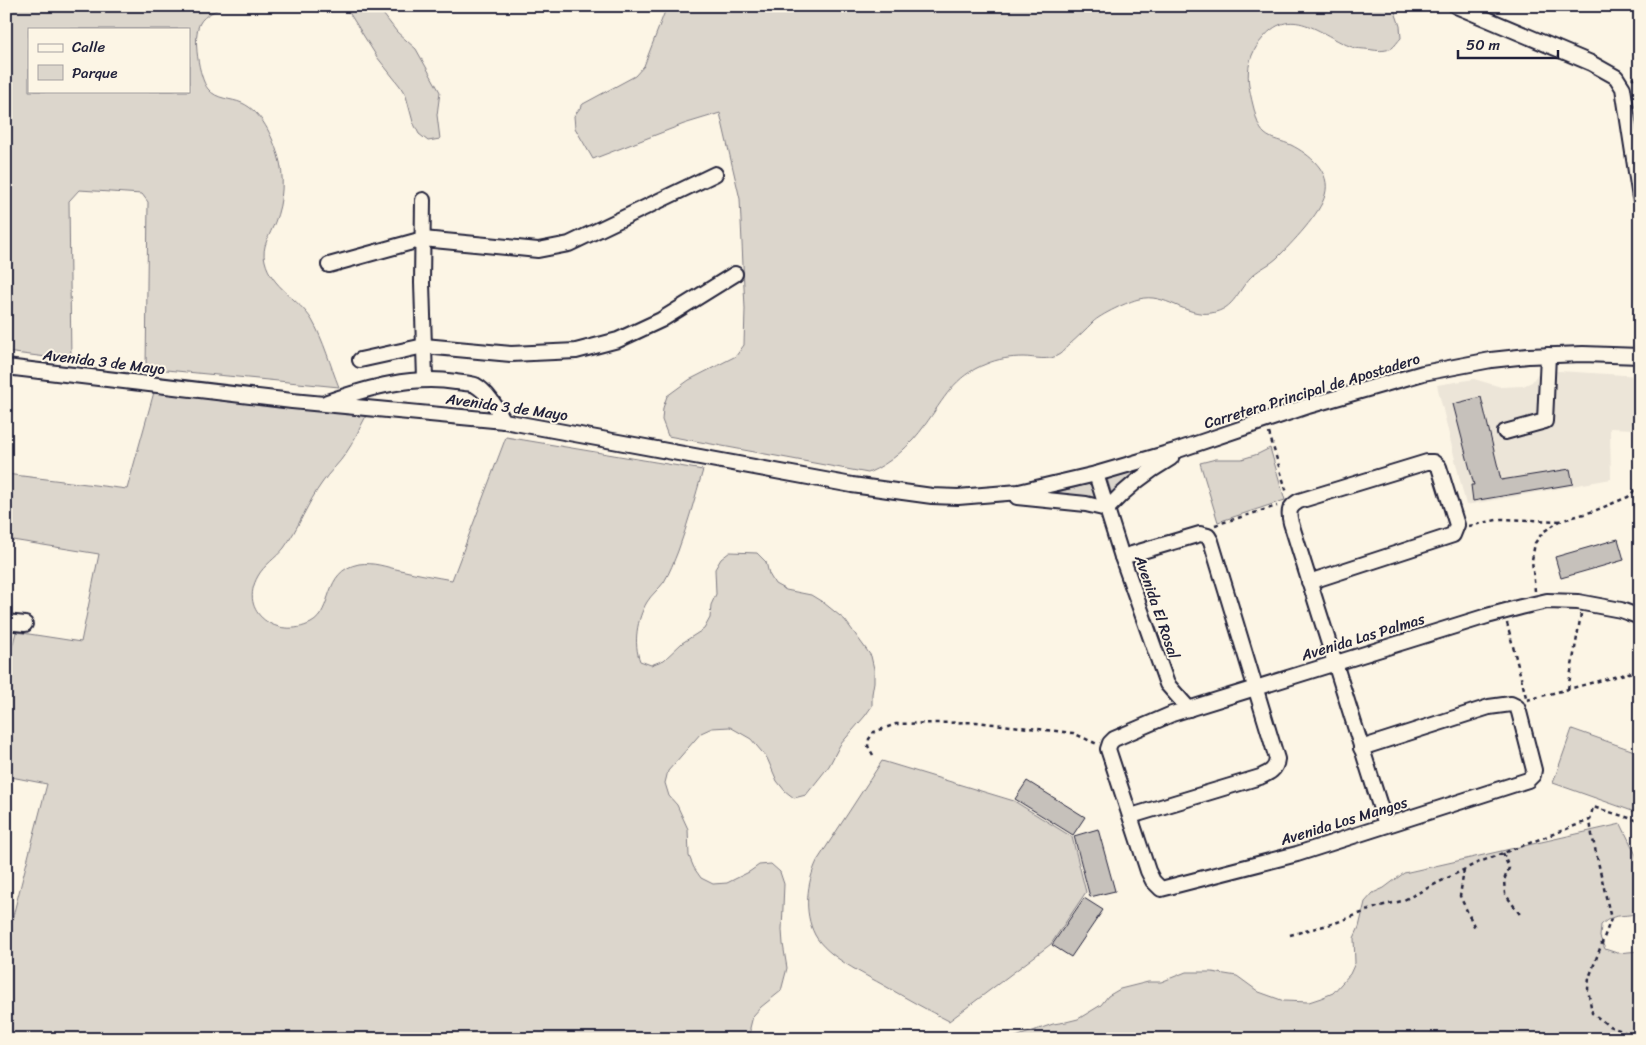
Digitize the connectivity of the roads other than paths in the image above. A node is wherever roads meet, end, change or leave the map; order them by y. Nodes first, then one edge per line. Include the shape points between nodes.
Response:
1 (1456, 6) edge
2 (715, 174) dead end
3 (1640, 198) edge
4 (423, 200) dead end
5 (423, 239) junction
6 (329, 265) dead end
7 (735, 274) dead end
8 (424, 346) junction
9 (1548, 356) junction
10 (1640, 356) edge
11 (360, 360) dead end
12 (6, 367) edge
13 (425, 379) junction
14 (321, 404) junction
15 (504, 421) junction
16 (1505, 432) dead end
17 (1192, 445) junction
18 (1096, 474) junction
19 (999, 495) junction
20 (1106, 509) junction
21 (1122, 557) junction
22 (1309, 582) junction
23 (1640, 617) edge
24 (6, 622) edge
25 (25, 624) dead end
26 (1335, 663) junction
27 (1254, 689) junction
28 (1189, 709) junction
29 (1361, 748) junction
30 (1130, 816) junction
31 (1386, 825) junction

1 - 3 street via 1616,76 1623,88
2 - 5 street via 569,244 538,250
4 - 5 street
5 - 6 street
5 - 8 street
7 - 8 street via 661,320 618,340 576,351 511,354
8 - 11 street
8 - 13 street
9 - 10 street, Carretera Principal de Apostadero
9 - 16 street via 1546,421
9 - 17 street, Carretera Principal de Apostadero via 1491,360 1422,373 1308,406
12 - 14 street, Avenida 3 de Mayo
13 - 14 street via 361,390
13 - 15 street via 474,385 485,394
14 - 15 street, Avenida 3 de Mayo
15 - 19 street, Avenida 3 de Mayo via 861,486 958,498
17 - 18 street, Carretera Principal de Apostadero
17 - 20 street via 1139,478
18 - 19 street, Carretera Principal de Apostadero
18 - 20 street, Avenida El Rosal
19 - 20 street
20 - 21 street, Avenida El Rosal
21 - 27 street via 1200,534 1208,536
21 - 28 street, Avenida El Rosal via 1167,684
22 - 22 street via 1291,523 1291,506 1427,462 1439,467 1457,525 1453,535
22 - 26 street
23 - 26 street, Avenida Las Palmas via 1582,603 1547,601
24 - 25 street
26 - 27 street, Avenida Las Palmas
26 - 29 street
27 - 28 street, Avenida Las Palmas
27 - 30 street via 1277,759 1276,766 1260,777
28 - 30 street, Avenida Las Palmas via 1110,743 1108,749
29 - 31 street
29 - 31 street, Avenida Los Mangos via 1489,707 1512,704 1519,712 1534,770 1528,780
30 - 31 street, Avenida Los Mangos via 1148,871 1161,889 1297,854

